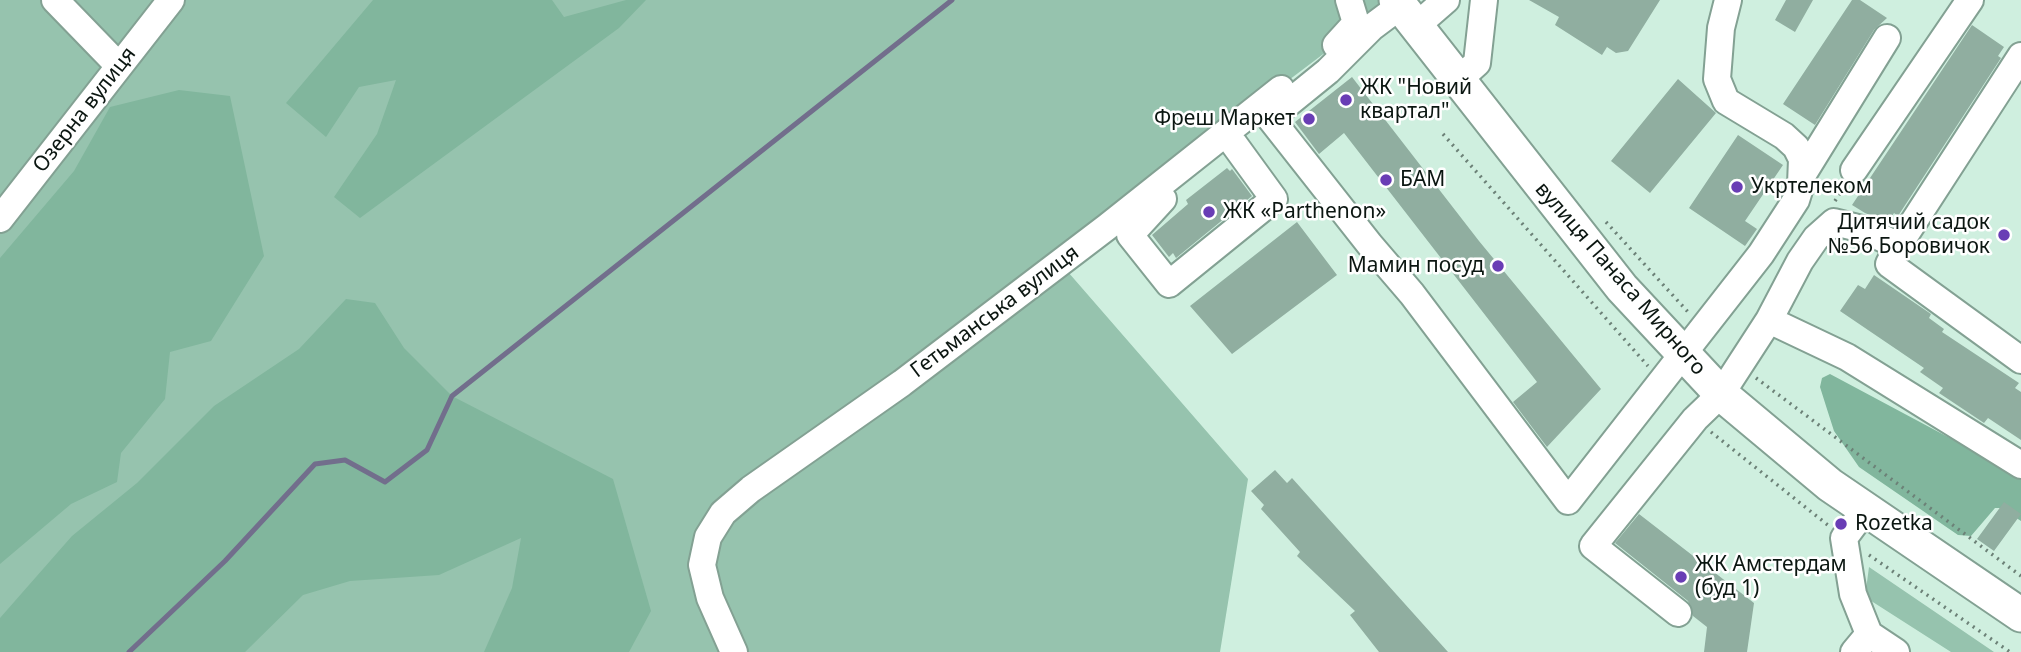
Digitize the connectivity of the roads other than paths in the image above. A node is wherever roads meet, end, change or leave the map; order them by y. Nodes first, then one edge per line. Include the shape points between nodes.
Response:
1 (55, 0) edge
2 (171, 0) edge
3 (1349, 0) edge
4 (1447, 0) edge
5 (1484, 0) edge
6 (1728, 0) edge
7 (1970, 0) edge
8 (1404, 11) edge
9 (1887, 38) dead end
10 (2021, 57) edge
11 (119, 66) junction
12 (1457, 81) junction
13 (1270, 118) junction
14 (1234, 144) junction
15 (1854, 170) dead end
16 (1802, 174) junction
17 (0, 219) edge
18 (1898, 246) junction
19 (1769, 320) junction
20 (1681, 355) junction
21 (2021, 360) edge
22 (1721, 394) junction
23 (2021, 465) edge
24 (1865, 510) junction
25 (1678, 613) dead end
26 (2021, 615) edge
27 (1861, 643) edge
28 (733, 652) edge
29 (1896, 652) edge

1 - 11 street
2 - 11 street, Озерна вулиця
3 - 28 street, Гетьманська вулиця via 1356,23 1341,41 1107,227 723,513 708,537 702,565 710,598
4 - 8 street
5 - 12 street via 1477,63
6 - 16 street via 1717,79 1726,101 1796,147
7 - 15 street
8 - 12 main road, вулиця Панаса Мирного
8 - 13 street via 1372,27 1328,71
9 - 16 street
10 - 18 street
11 - 17 street, Озерна вулиця
12 - 20 main road, вулиця Панаса Мирного
13 - 14 street
13 - 20 street via 1412,294 1567,501
14 - 14 street via 1182,179 1130,235 1168,284 1274,199
16 - 20 street via 1796,200 1761,254
18 - 19 street via 1866,230 1833,222 1815,238
18 - 21 street via 1889,264
19 - 22 street
19 - 23 street via 1847,357
20 - 22 main road, вулиця Панаса Мирного
22 - 24 main road, вулиця Панаса Мирного
22 - 25 street via 1695,419 1593,546
24 - 26 main road, вулиця Панаса Мирного
24 - 27 street via 1844,538
27 - 29 street

